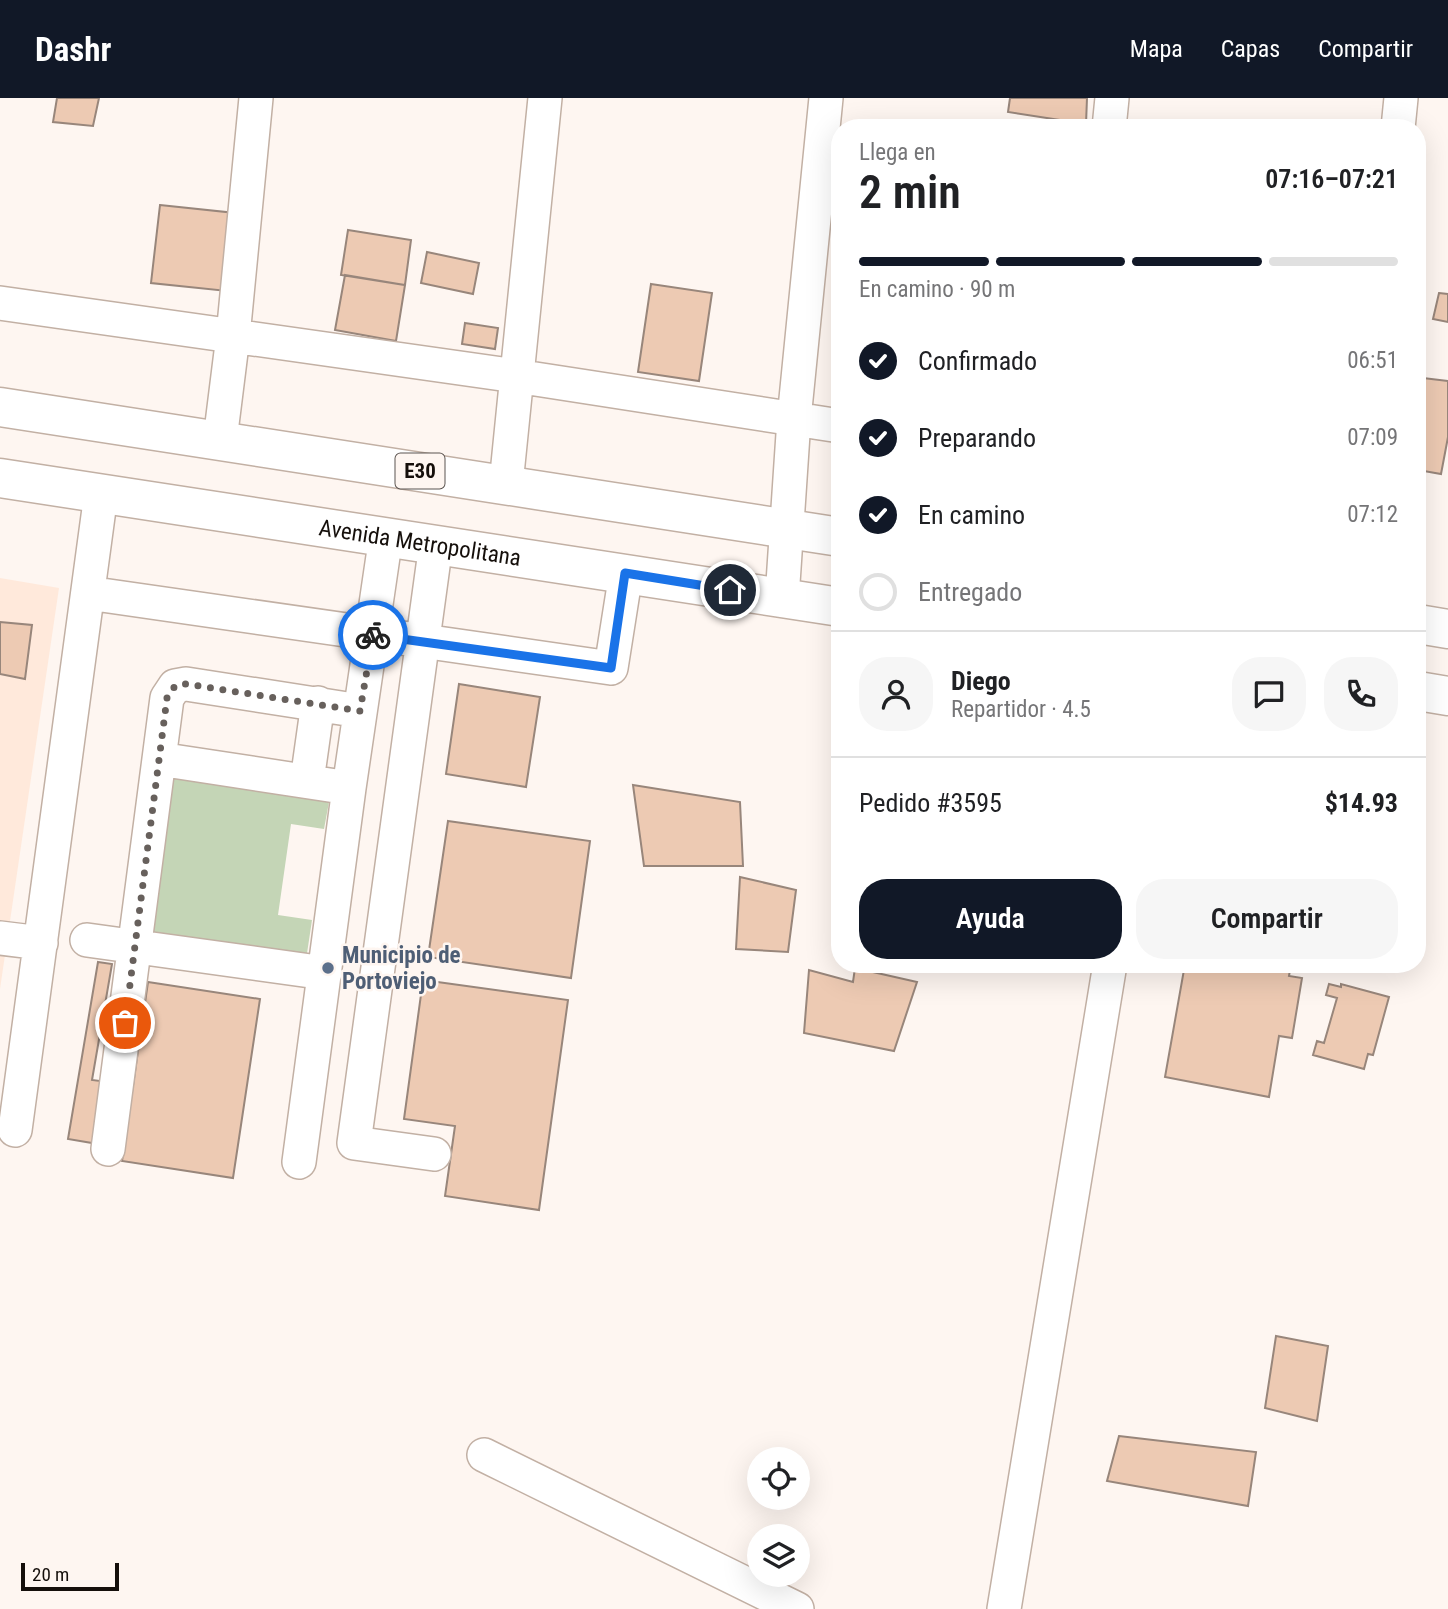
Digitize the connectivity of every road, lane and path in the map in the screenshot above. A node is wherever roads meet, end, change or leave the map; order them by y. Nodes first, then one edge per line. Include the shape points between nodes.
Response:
1 (256, 98) edge
2 (545, 98) edge
3 (825, 98) edge
4 (1112, 98) edge
5 (1401, 98) edge
6 (1110, 119) edge
7 (1399, 119) edge
8 (0, 303) edge
9 (233, 336) junction
10 (516, 376) junction
11 (0, 407) edge
12 (794, 419) junction
13 (831, 425) edge
14 (220, 440) junction
15 (0, 478) edge
16 (506, 484) junction
17 (102, 494) junction
18 (786, 528) junction
19 (386, 536) junction
20 (831, 536) edge
21 (436, 544) junction
22 (625, 573) junction
23 (88, 593) junction
24 (782, 598) junction
25 (831, 606) edge
26 (1426, 625) edge
27 (1448, 629) edge
28 (373, 635) junction
29 (423, 641) junction
30 (1426, 692) edge
31 (1448, 696) edge
32 (318, 703) junction
33 (360, 711) junction
34 (159, 759) junction
35 (307, 781) junction
36 (349, 788) junction
37 (0, 938) edge
38 (87, 940) dead end
39 (41, 943) junction
40 (135, 947) junction
41 (325, 973) junction
42 (1109, 973) edge
43 (15, 1130) dead end
44 (108, 1149) dead end
45 (434, 1154) dead end
46 (299, 1162) dead end
47 (484, 1455) dead end
48 (797, 1609) edge
49 (1004, 1609) edge

1 - 9 street
2 - 10 street
3 - 12 street
4 - 6 street
5 - 7 street
8 - 9 street
9 - 10 street
9 - 14 street
10 - 12 street
10 - 16 street
11 - 14 highway, E30
12 - 13 street
12 - 18 street
14 - 16 highway, E30
15 - 17 highway, Avenida Metropolitana
16 - 18 highway, E30
17 - 19 highway, Avenida Metropolitana
17 - 23 street
18 - 20 highway, E30
18 - 24 street
19 - 21 highway, Avenida Metropolitana
19 - 28 street
21 - 22 highway, Avenida Metropolitana
21 - 29 street
22 - 24 highway, Avenida Metropolitana
22 - 29 street via 611,668
23 - 28 street
23 - 39 street
24 - 25 highway, Avenida Metropolitana
26 - 27 highway
28 - 29 street
28 - 33 street
29 - 45 street via 354,1143
30 - 31 highway
32 - 33 street
32 - 34 street via 175,686 167,698
32 - 35 street
33 - 36 street
34 - 35 street
34 - 40 street
35 - 36 street
36 - 41 street
37 - 39 street
38 - 40 street
39 - 43 street
40 - 41 street
40 - 44 street
41 - 46 street
42 - 49 street
47 - 48 street

